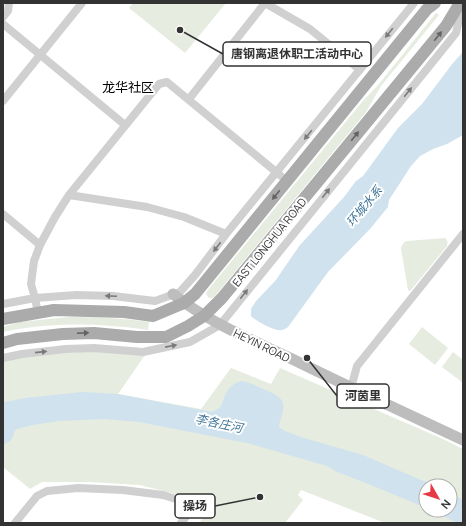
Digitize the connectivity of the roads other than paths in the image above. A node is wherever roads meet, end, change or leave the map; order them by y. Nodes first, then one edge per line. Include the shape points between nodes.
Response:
1 (9, 3) edge
2 (82, 3) edge
3 (265, 3) edge
4 (414, 3) edge
5 (435, 3) edge
6 (461, 3) edge
7 (3, 17) edge
8 (3, 24) edge
9 (40, 55) junction
10 (360, 70) junction
11 (189, 99) junction
12 (3, 101) edge
13 (125, 126) junction
14 (277, 173) junction
15 (287, 181) junction
16 (69, 195) junction
17 (3, 214) edge
18 (226, 234) junction
19 (463, 234) edge
20 (40, 244) junction
21 (173, 294) junction
22 (35, 298) junction
23 (184, 303) junction
24 (3, 304) edge
25 (38, 313) junction
26 (204, 316) junction
27 (3, 319) edge
28 (220, 325) junction
29 (3, 343) edge
30 (3, 358) edge
31 (351, 388) junction
32 (463, 440) edge
33 (15, 523) edge
34 (181, 523) edge

1 - 7 street
2 - 9 street
3 - 10 street via 310,29
3 - 11 street
4 -> 10 street
5 - 15 main road
26 -> 6 main road, EAST LONGHUA ROAD via 222,298 446,26
28 -> 6 street via 456,33
8 - 9 street
9 - 12 street
9 - 13 street
10 -> 14 street
11 - 13 street via 167,82 159,84
11 - 14 street
13 - 16 street
14 - 15 street
14 - 18 street
15 -> 23 main road via 195,294
16 - 18 street via 147,207 184,217
16 - 20 street
17 - 20 street
18 -> 21 street via 180,292
19 - 31 street via 357,366
20 - 22 street via 34,261 31,284
21 -> 22 street via 155,301 92,295
21 - 23 street, HEYIN ROAD
22 - 24 street
22 - 25 street
23 - 25 main road via 153,316 104,311 54,310
23 - 26 street, HEYIN ROAD
25 - 27 main road
26 - 28 street, HEYIN ROAD
29 -> 26 main road, EAST LONGHUA ROAD via 17,339 94,333 166,337
30 -> 28 street via 66,349 94,348 143,352 190,342
28 - 31 street, HEYIN ROAD
31 - 32 street, HEYIN ROAD
33 - 34 street via 36,496 78,488 163,495 195,505

